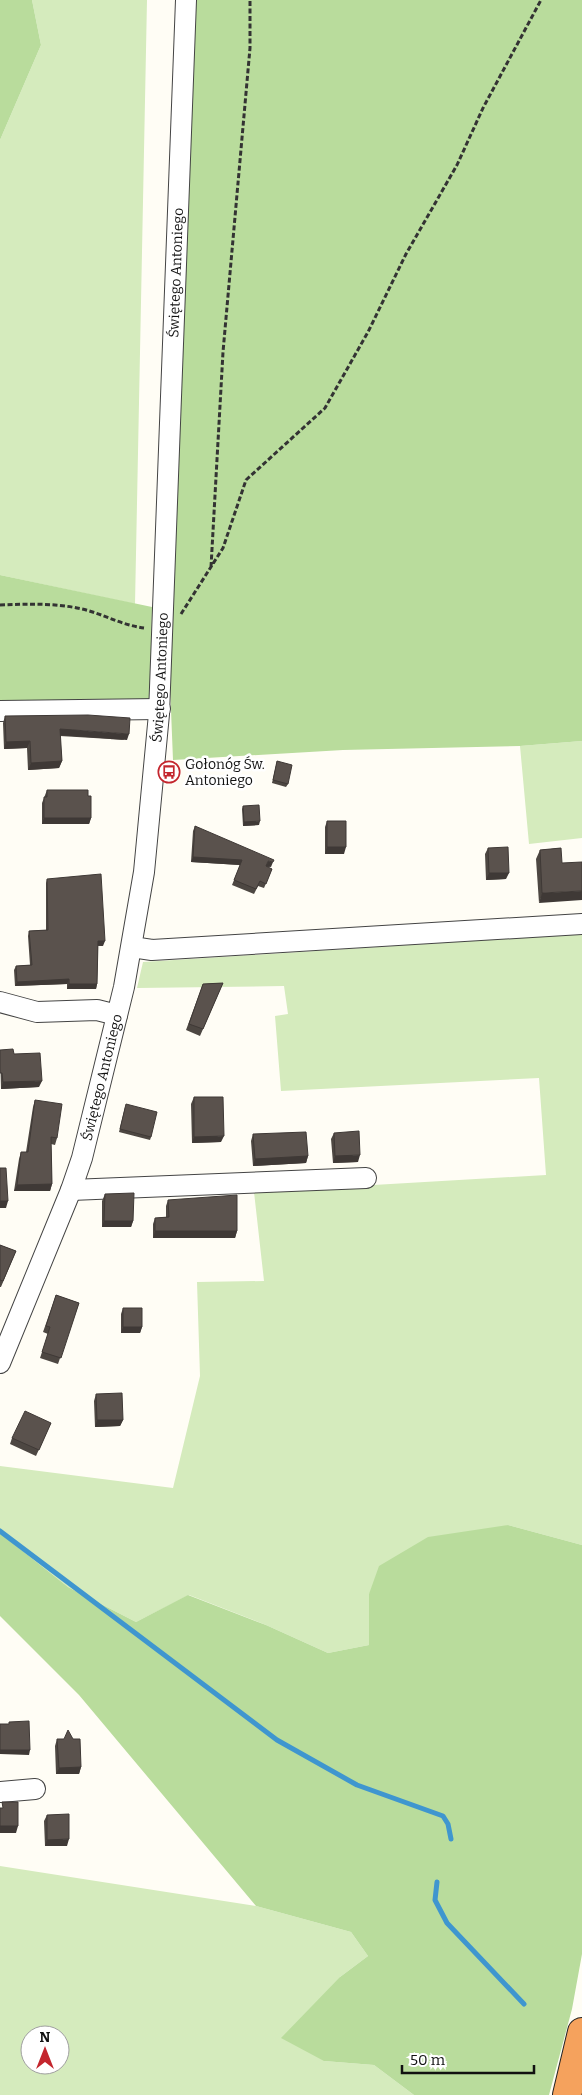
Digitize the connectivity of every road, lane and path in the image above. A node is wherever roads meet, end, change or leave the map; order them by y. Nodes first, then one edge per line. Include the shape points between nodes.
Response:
1 (186, 0) edge
2 (250, 0) edge
3 (541, 0) edge
4 (210, 568) junction
5 (0, 605) edge
6 (162, 627) junction
7 (160, 709) junction
8 (0, 711) edge
9 (582, 924) edge
10 (132, 948) junction
11 (0, 1002) edge
12 (118, 1015) junction
13 (366, 1178) dead end
14 (71, 1190) junction
15 (0, 1363) edge
16 (35, 1789) dead end
17 (0, 1792) edge
18 (582, 2032) edge
19 (567, 2095) edge

1 - 6 street, Świętego Antoniego
2 - 4 path via 250,48 223,352
3 - 4 path via 483,108 457,165 325,408 246,480 223,548
4 - 6 path via 183,613
5 - 6 path via 31,603 79,608 127,626
6 - 7 street, Świętego Antoniego
7 - 8 street
7 - 10 street, Świętego Antoniego via 149,838
9 - 10 street via 152,950
10 - 12 street, Świętego Antoniego
11 - 12 street via 37,1012 97,1010
12 - 14 street, Świętego Antoniego
13 - 14 street
14 - 15 street, Świętego Antoniego
16 - 17 street
18 - 19 highway

